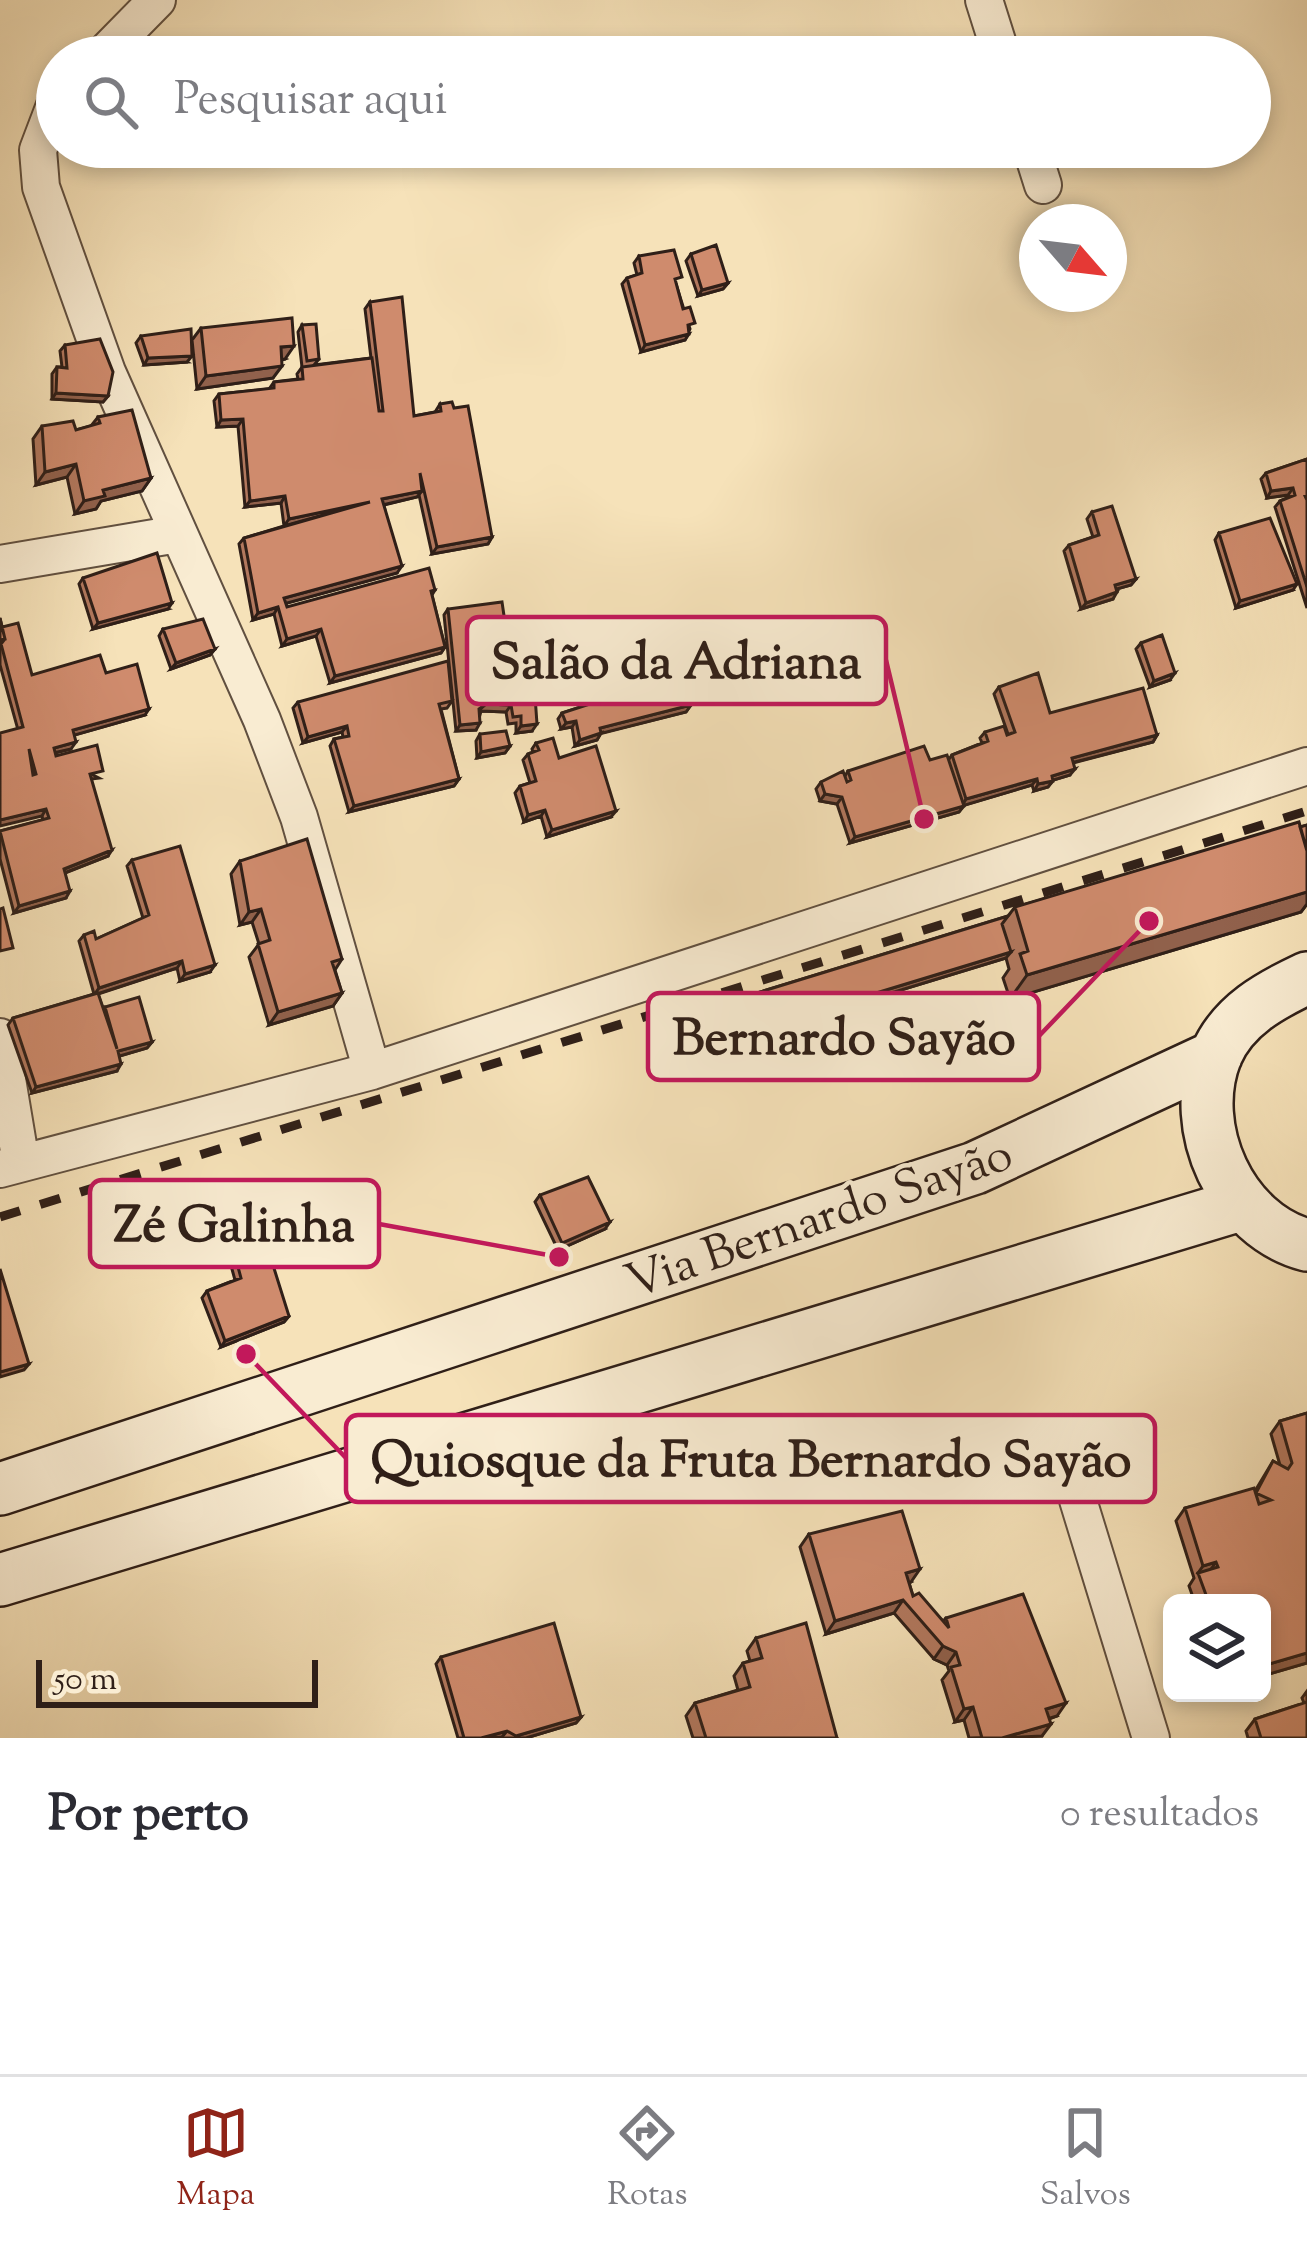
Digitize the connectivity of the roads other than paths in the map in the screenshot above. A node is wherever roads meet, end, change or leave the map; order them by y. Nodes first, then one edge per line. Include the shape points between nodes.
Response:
1 (157, 0) edge
2 (984, 0) edge
3 (121, 36) edge
4 (995, 36) edge
5 (39, 168) edge
6 (1038, 168) edge
7 (1043, 185) dead end
8 (178, 534) junction
9 (0, 564) edge
10 (1307, 766) edge
11 (1307, 978) edge
12 (0, 1037) edge
13 (1216, 1056) junction
14 (371, 1071) junction
15 (10, 1166) edge
16 (1240, 1205) junction
17 (1307, 1245) edge
18 (0, 1489) edge
19 (1078, 1500) dead end
20 (0, 1580) edge
21 (1151, 1738) edge

1 - 3 street
2 - 4 street
5 - 8 street via 107,372
6 - 7 street
8 - 9 street
8 - 14 street via 298,817
10 - 14 street
11 - 13 main road via 1256,1003
12 - 15 street
13 - 16 main road via 1207,1134
13 - 18 main road, Via Bernardo Sayão via 975,1168
14 - 15 street
16 - 17 main road
16 - 20 main road
19 - 21 street

